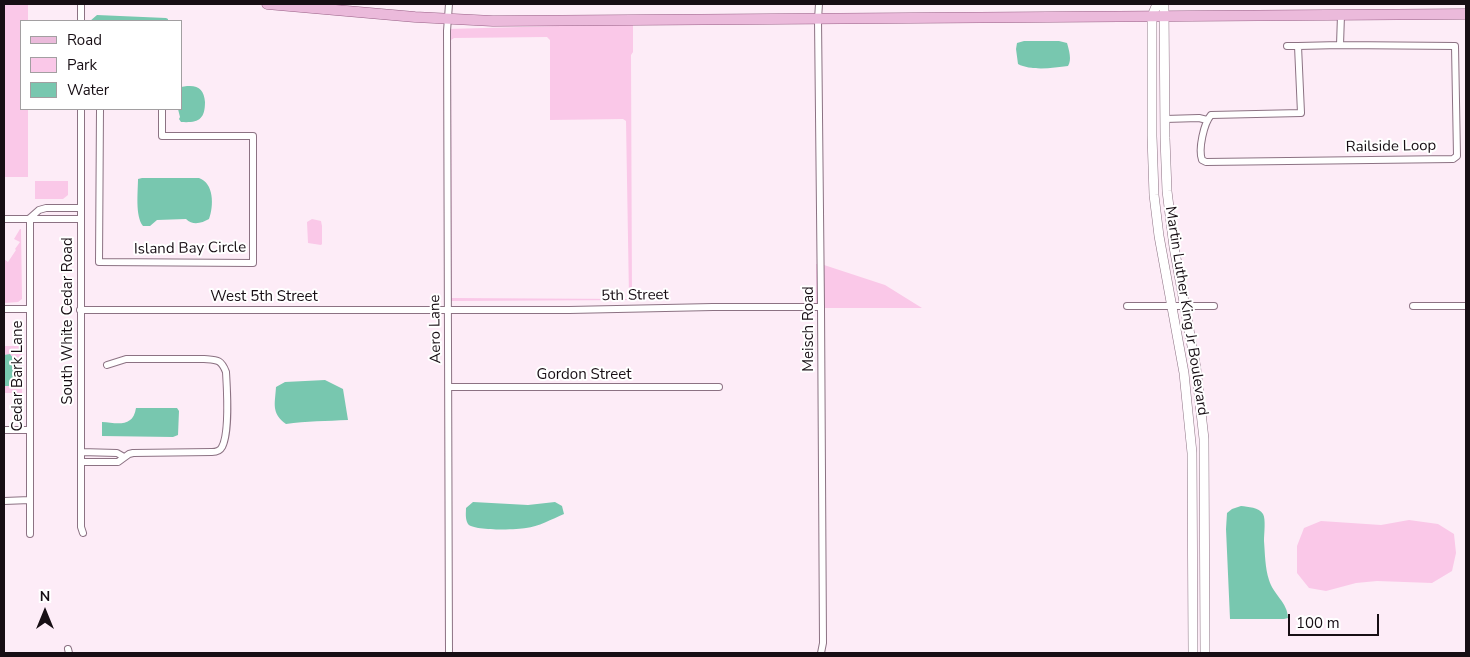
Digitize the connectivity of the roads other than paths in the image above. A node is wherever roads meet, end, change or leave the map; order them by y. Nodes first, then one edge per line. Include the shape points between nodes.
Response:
1 (81, 4) edge
2 (267, 4) edge
3 (449, 4) edge
4 (819, 4) edge
5 (1157, 4) edge
6 (1164, 4) edge
7 (1466, 14) edge
8 (1341, 15) junction
9 (1152, 16) junction
10 (1164, 16) junction
11 (818, 18) junction
12 (448, 19) junction
13 (81, 20) edge
14 (1340, 45) junction
15 (1287, 46) dead end
16 (1298, 46) junction
17 (81, 110) edge
18 (100, 110) edge
19 (162, 110) edge
20 (1164, 119) junction
21 (1207, 120) junction
22 (80, 208) junction
23 (4, 218) edge
24 (30, 218) junction
25 (80, 219) junction
26 (1126, 306) dead end
27 (1171, 306) junction
28 (1185, 306) junction
29 (1214, 306) dead end
30 (1413, 306) dead end
31 (1466, 306) edge
32 (822, 307) junction
33 (4, 309) edge
34 (30, 309) junction
35 (448, 309) junction
36 (80, 310) junction
37 (107, 365) dead end
38 (449, 387) junction
39 (719, 387) dead end
40 (4, 430) edge
41 (30, 430) junction
42 (81, 452) junction
43 (106, 453) junction
44 (124, 457) junction
45 (81, 462) junction
46 (106, 462) junction
47 (30, 500) junction
48 (4, 501) edge
49 (1192, 518) junction
50 (83, 533) dead end
51 (30, 534) dead end
52 (1205, 573) junction
53 (449, 653) edge
54 (821, 653) edge
55 (1193, 653) edge
56 (1205, 653) edge

1 - 13 street
2 - 12 main road
3 - 12 street, Aero Lane
4 - 11 street, Meisch Road
5 - 9 main road, Martin Luther King Jr Boulevard
6 - 10 main road, Martin Luther King Jr Boulevard
7 - 8 main road
8 - 10 main road
8 - 14 street
9 - 10 main road
9 - 11 main road
9 - 27 main road, Martin Luther King Jr Boulevard via 1154,195
10 - 20 main road, Martin Luther King Jr Boulevard
11 - 12 main road
11 - 32 street, Meisch Road
12 - 35 street, Aero Lane
14 - 16 street, Railside Loop
14 - 21 street, Railside Loop via 1455,46 1457,156 1453,159 1206,162 1200,155
15 - 16 street, Railside Loop
16 - 21 street via 1301,113 1211,115
17 - 22 street, South White Cedar Road
18 - 19 street, Island Bay Circle via 99,262 253,263 253,136 162,136
20 - 21 street
20 - 28 main road, Martin Luther King Jr Boulevard via 1167,191
22 - 24 street via 46,208
22 - 25 street, South White Cedar Road
23 - 24 street
24 - 25 street
24 - 34 street, Cedar Bark Lane
25 - 36 street, South White Cedar Road
26 - 27 street
27 - 28 street
27 - 49 main road, Martin Luther King Jr Boulevard via 1190,425
28 - 29 street
28 - 52 main road, Martin Luther King Jr Boulevard via 1204,440
30 - 31 street
32 - 35 street, 5th Street
32 - 54 street, Meisch Road
33 - 34 street
34 - 41 street, Cedar Bark Lane
35 - 36 street, West 5th Street
35 - 38 street, Aero Lane
36 - 42 street, South White Cedar Road
37 - 44 street via 126,359 204,359 217,360 226,372 227,428 220,450 133,453
38 - 39 street, Gordon Street
38 - 53 street, Aero Lane
40 - 41 street
41 - 47 street, Cedar Bark Lane
42 - 43 street
42 - 45 street, South White Cedar Road
43 - 44 street
43 - 46 street
44 - 46 street via 118,462
45 - 46 street
45 - 50 street, South White Cedar Road
47 - 48 street
47 - 51 street, Cedar Bark Lane
49 - 52 main road via 1200,525 1200,564
49 - 55 main road, Martin Luther King Jr Boulevard
52 - 56 main road, Martin Luther King Jr Boulevard

